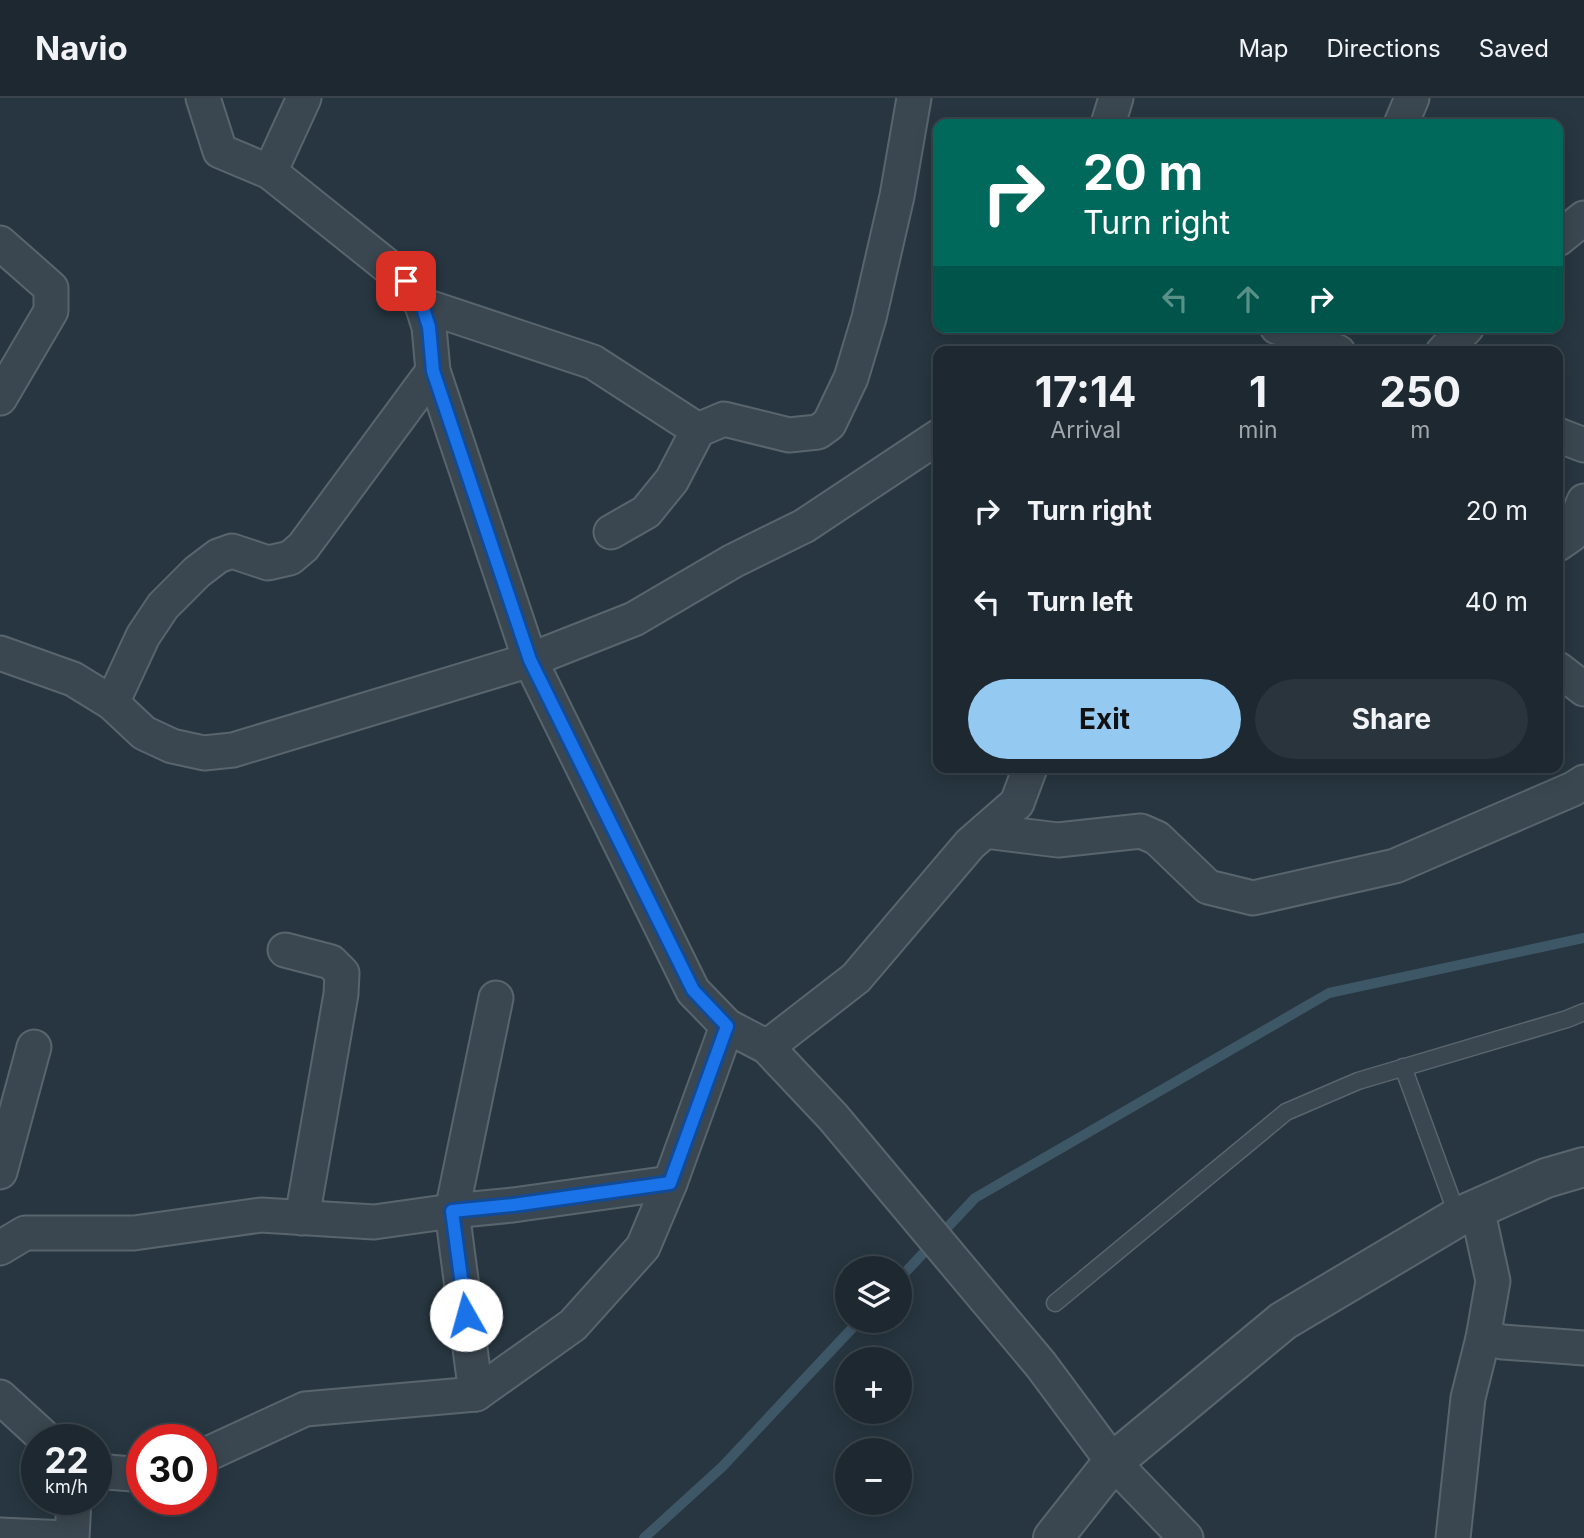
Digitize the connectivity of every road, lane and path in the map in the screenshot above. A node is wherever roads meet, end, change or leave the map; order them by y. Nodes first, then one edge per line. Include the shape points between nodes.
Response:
1 (203, 98) edge
2 (303, 98) edge
3 (914, 98) edge
4 (1116, 98) edge
5 (1412, 98) edge
6 (1110, 119) edge
7 (1403, 119) edge
8 (270, 172) junction
9 (1584, 218) edge
10 (1563, 235) edge
11 (0, 243) edge
12 (422, 305) junction
13 (1297, 333) edge
14 (1461, 333) edge
15 (1321, 340) edge
16 (1449, 346) edge
17 (433, 371) junction
18 (0, 398) edge
19 (698, 430) junction
20 (1563, 437) edge
21 (933, 440) edge
22 (1584, 445) edge
23 (1584, 501) edge
24 (611, 532) dead end
25 (1563, 541) edge
26 (0, 653) edge
27 (530, 660) junction
28 (1563, 673) edge
29 (1584, 689) edge
30 (112, 703) junction
31 (1028, 773) edge
32 (1584, 782) edge
33 (985, 831) junction
34 (285, 950) dead end
35 (496, 998) dead end
36 (1584, 1012) edge
37 (727, 1026) junction
38 (34, 1047) dead end
39 (767, 1047) junction
40 (1402, 1068) junction
41 (1584, 1167) edge
42 (0, 1172) edge
43 (670, 1183) junction
44 (452, 1211) junction
45 (1467, 1212) junction
46 (302, 1218) junction
47 (0, 1248) edge
48 (1055, 1303) dead end
49 (1483, 1338) junction
50 (1584, 1348) edge
51 (475, 1394) junction
52 (0, 1397) edge
53 (30, 1424) edge
54 (217, 1450) edge
55 (1113, 1462) junction
56 (72, 1515) edge
57 (0, 1535) edge
58 (70, 1538) edge
59 (1053, 1538) edge
60 (1186, 1538) edge
61 (1453, 1538) edge

1 - 8 street via 220,151
2 - 8 street
3 - 19 street via 869,318 851,378 829,424 818,432 789,435 723,419
4 - 6 street
5 - 7 street
8 - 12 street via 406,281
9 - 10 street
11 - 18 street via 51,288 51,311
12 - 17 street
12 - 19 street via 593,362
13 - 15 street
14 - 16 street
17 - 27 street
17 - 30 street via 303,547 290,558 268,563 232,551 218,556 163,606 143,636
19 - 24 street via 672,480 646,512
20 - 22 street
21 - 27 street via 804,526 634,619
23 - 25 street via 1571,535
26 - 30 street via 73,679
27 - 30 street via 233,750 204,754 144,733
27 - 37 street via 693,990
28 - 29 street
31 - 33 street via 1017,803
32 - 33 street via 1395,866 1252,898 1208,887 1157,838 1141,831 1058,840
33 - 39 street via 856,978
34 - 46 street via 331,962 342,973
35 - 44 street
36 - 40 lane
37 - 39 street
37 - 43 street
38 - 42 street
39 - 55 street via 833,1117 1041,1365
40 - 45 lane
40 - 48 lane via 1359,1080 1286,1112
41 - 45 street
43 - 44 street
43 - 51 street via 643,1247 573,1325
44 - 46 street via 374,1222
44 - 51 street
45 - 49 street via 1493,1281
45 - 55 street via 1283,1321
46 - 47 street via 261,1215 134,1233 25,1233
49 - 50 street
49 - 61 street via 1468,1398
51 - 54 street via 305,1409
52 - 53 street
55 - 59 street
55 - 60 street
56 - 58 street
57 - 58 street

